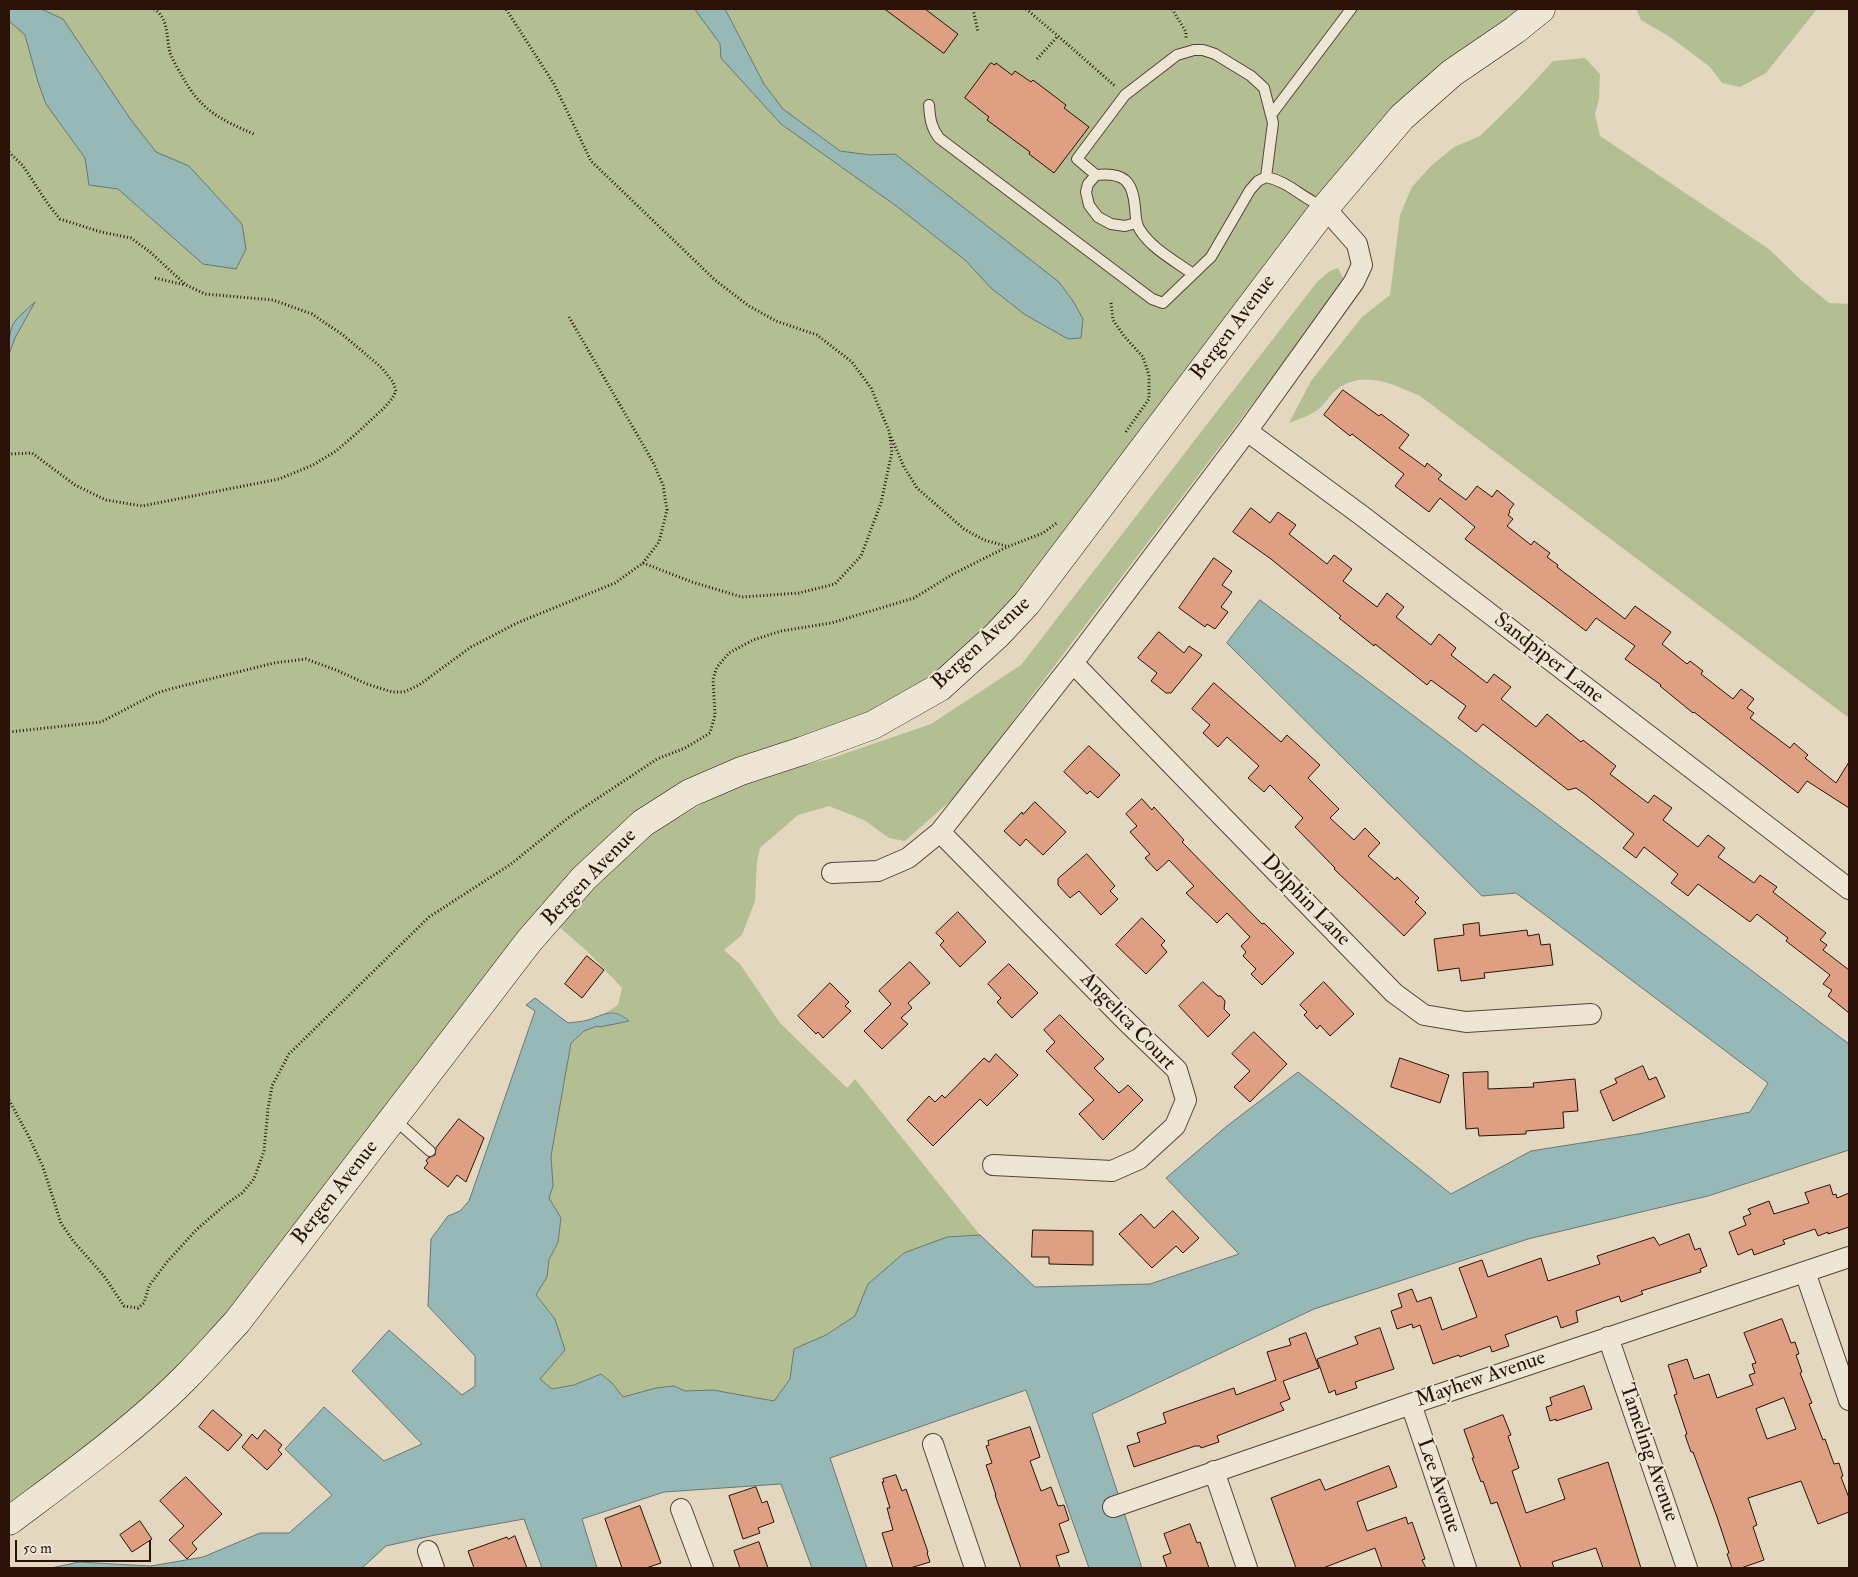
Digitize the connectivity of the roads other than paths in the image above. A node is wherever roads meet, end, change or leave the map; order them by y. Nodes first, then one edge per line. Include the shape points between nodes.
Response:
1 (1351, 9) edge
2 (1541, 9) edge
3 (929, 105) dead end
4 (1271, 116) junction
5 (1096, 175) junction
6 (1266, 177) junction
7 (1325, 208) junction
8 (1136, 223) junction
9 (1192, 274) junction
10 (1247, 431) junction
11 (1073, 662) junction
12 (940, 832) junction
13 (832, 873) dead end
14 (1849, 889) edge
15 (1591, 1014) dead end
16 (393, 1118) junction
17 (430, 1152) dead end
18 (993, 1165) dead end
19 (1849, 1257) edge
20 (1805, 1272) junction
21 (1608, 1337) junction
22 (1849, 1400) edge
23 (1410, 1404) junction
24 (933, 1444) dead end
25 (1214, 1471) junction
26 (1113, 1507) dead end
27 (681, 1508) dead end
28 (9, 1521) edge
29 (702, 1568) edge
30 (975, 1568) edge
31 (1247, 1568) edge
32 (1466, 1568) edge
33 (1687, 1568) edge

1 - 4 lane
2 - 7 main road, Bergen Avenue via 1452,73 1402,118
3 - 9 lane via 932,129 939,138 1152,299 1163,303
4 - 5 lane via 1264,88 1251,76 1215,54 1203,50 1186,51 1125,95 1077,158
4 - 6 lane via 1273,123
5 - 8 lane via 1109,173 1123,177 1132,188
5 - 8 lane via 1086,192 1098,217 1111,224 1125,226
6 - 7 lane via 1280,180
6 - 9 lane via 1250,190 1211,257
7 - 10 street via 1356,244 1362,265 1354,282
7 - 16 main road, Bergen Avenue via 1028,603 997,635 940,688 873,725 741,771 690,793 643,823 584,878 529,941
8 - 9 lane via 1148,242
10 - 11 street
10 - 14 street, Sandpiper Lane
11 - 12 street
11 - 15 street, Dolphin Lane via 1394,993 1424,1015 1466,1022
12 - 13 street via 908,858 878,871
12 - 18 street, Angelica Court via 1177,1070 1186,1100 1175,1126 1139,1159 1112,1171
16 - 17 lane
16 - 28 main road, Bergen Avenue via 237,1322 187,1376 89,1461
19 - 20 street, Mayhew Avenue
20 - 21 street, Mayhew Avenue
20 - 22 street
21 - 23 street, Mayhew Avenue
21 - 33 street, Tameling Avenue
23 - 25 street, Mayhew Avenue
23 - 32 street, Lee Avenue
24 - 30 street
25 - 26 street, Mayhew Avenue
25 - 31 street
27 - 29 street

